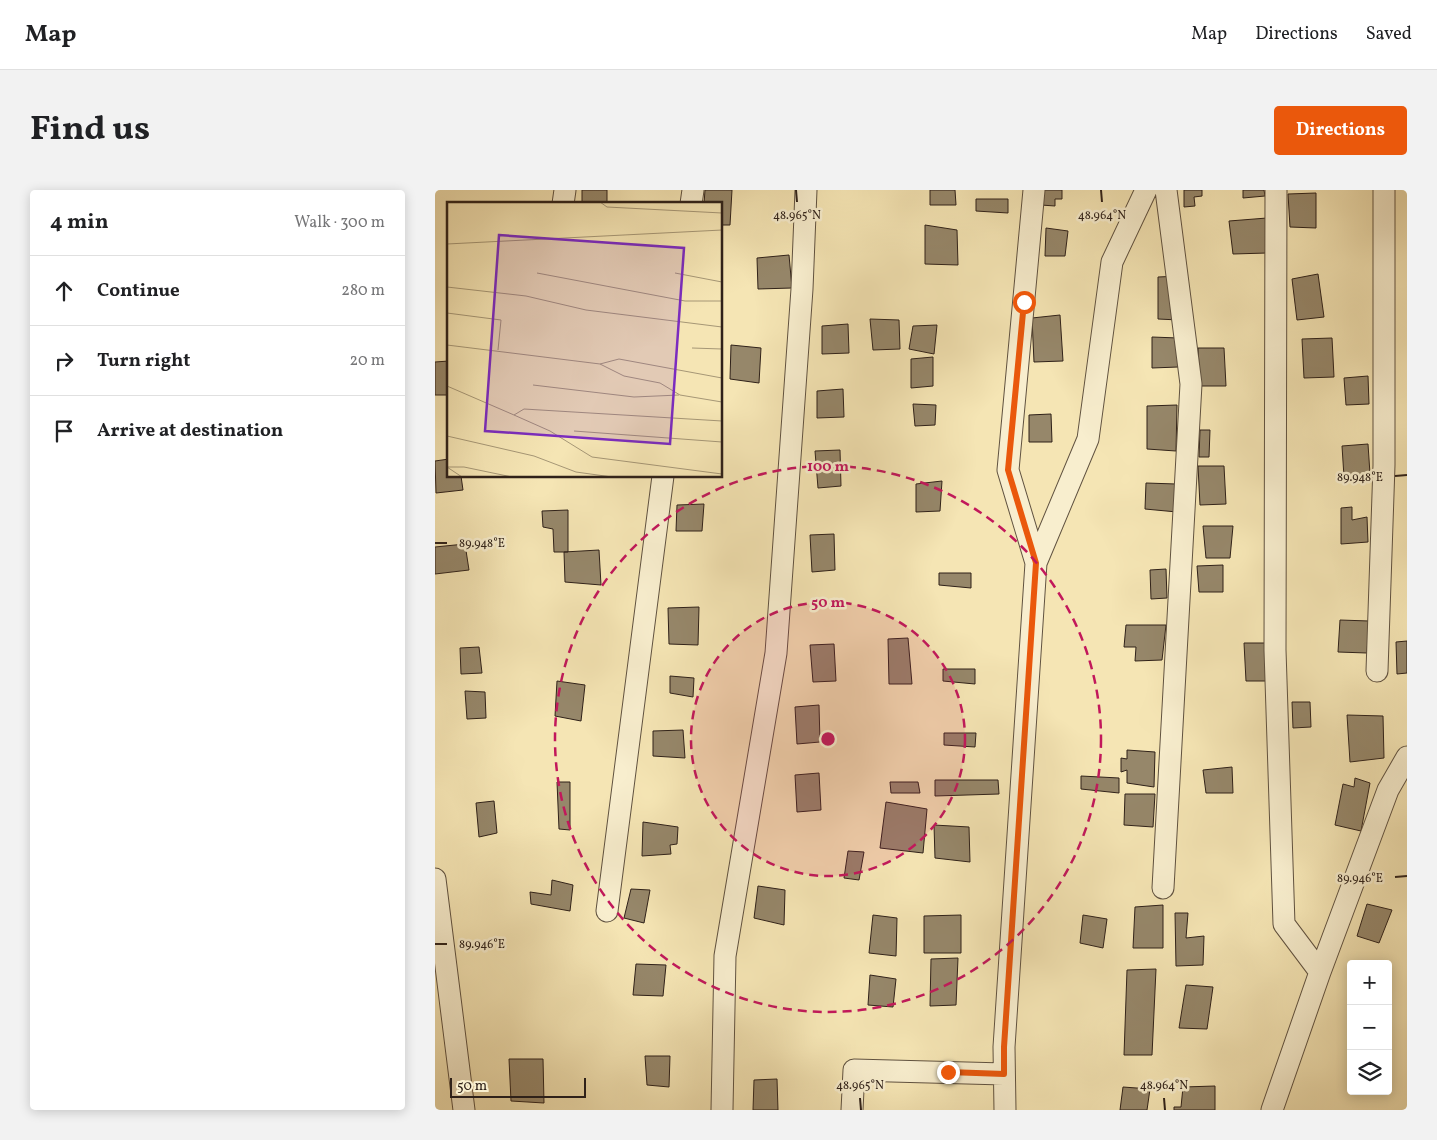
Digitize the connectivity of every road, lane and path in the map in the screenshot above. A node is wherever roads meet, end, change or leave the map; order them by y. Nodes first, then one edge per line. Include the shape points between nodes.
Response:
1 (806, 190) edge
2 (1034, 190) edge
3 (1146, 190) edge
4 (1165, 190) edge
5 (1275, 190) edge
6 (1384, 190) edge
7 (663, 478) edge
8 (1036, 563) junction
9 (1377, 671) dead end
10 (1407, 757) edge
11 (435, 879) edge
12 (1163, 888) dead end
13 (607, 911) dead end
14 (1320, 972) junction
15 (1004, 1074) junction
16 (464, 1110) edge
17 (722, 1110) edge
18 (852, 1110) edge
19 (1005, 1110) edge
20 (1272, 1110) edge

1 - 17 street via 802,299 776,652 725,956
2 - 8 street via 1008,470
3 - 8 street via 1112,262 1088,439
4 - 12 street via 1191,384
5 - 14 street via 1275,650 1284,924
6 - 9 street via 1384,465
7 - 13 street
8 - 15 street
10 - 14 street via 1388,790
11 - 16 street
14 - 20 street
15 - 18 street via 854,1070
15 - 19 street

